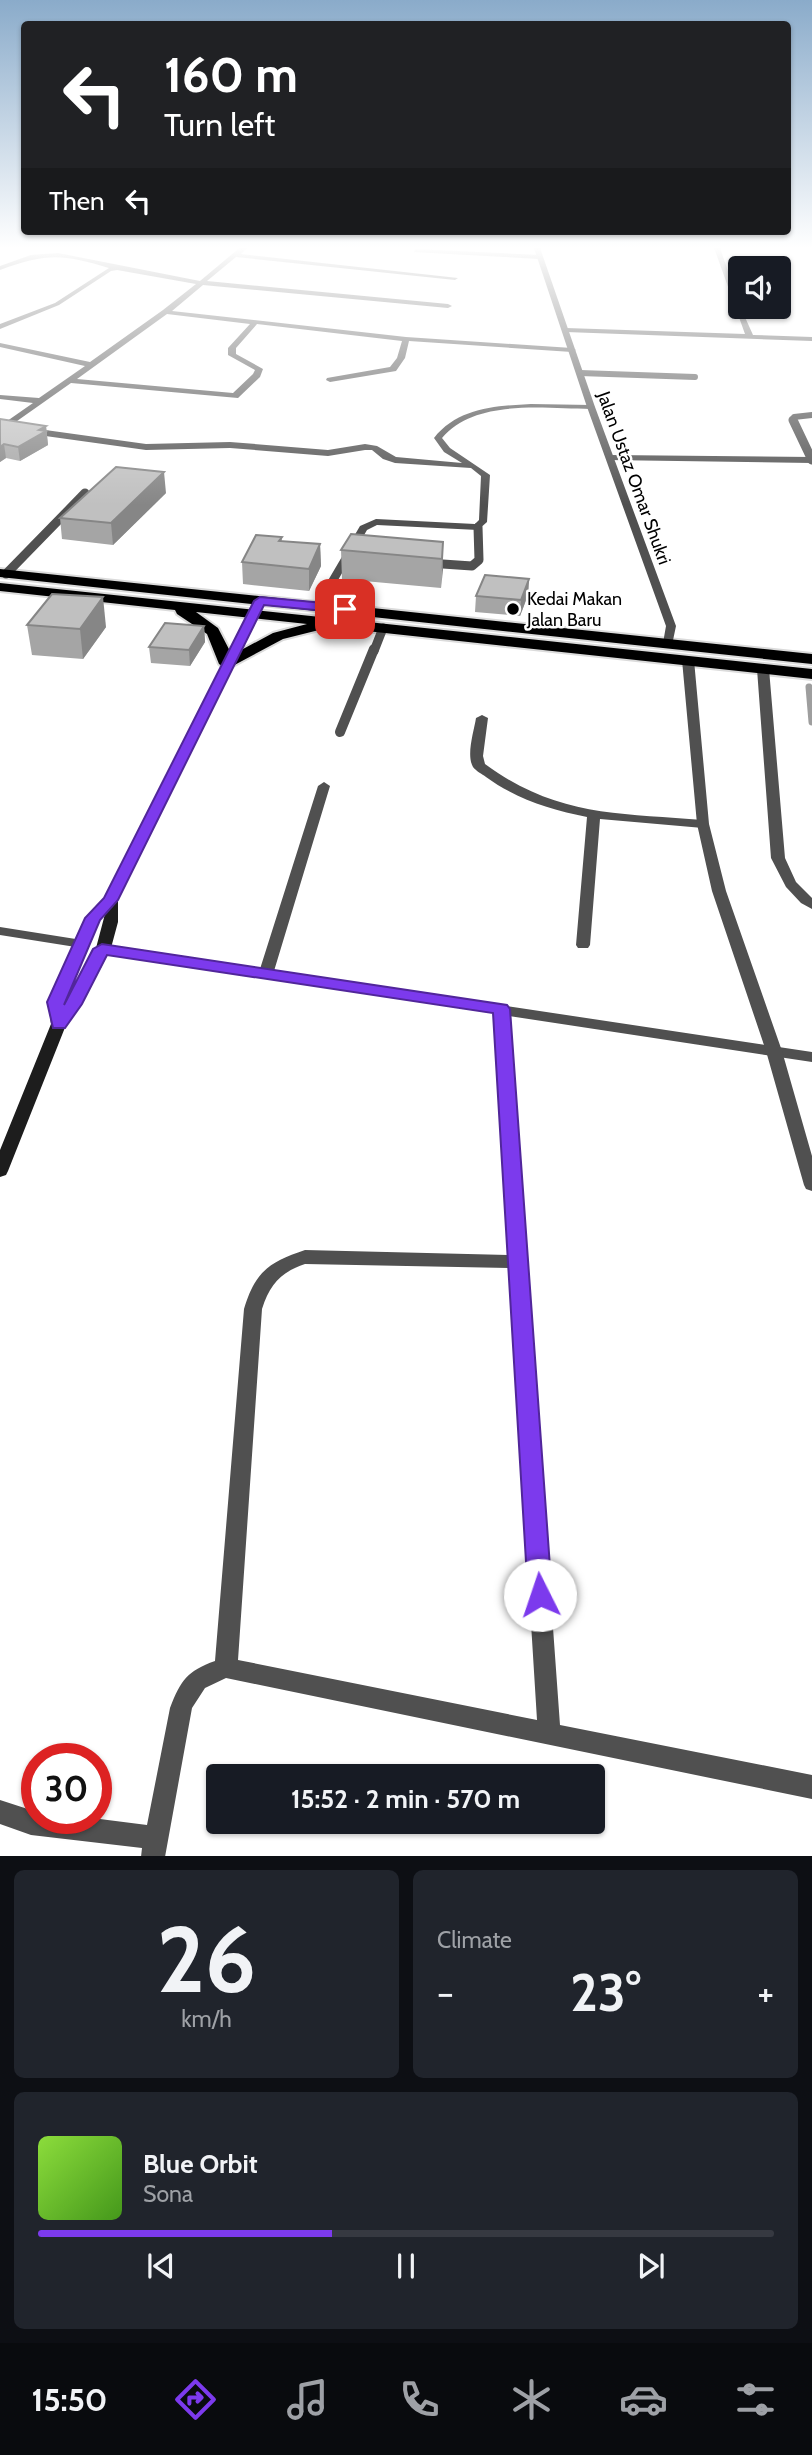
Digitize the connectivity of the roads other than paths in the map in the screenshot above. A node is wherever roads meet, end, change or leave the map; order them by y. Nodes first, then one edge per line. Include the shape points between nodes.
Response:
1 (139, 332) edge
2 (247, 332) edge
3 (336, 332) edge
4 (566, 332) edge
5 (608, 332) edge
6 (748, 332) edge
7 (750, 337) junction
8 (406, 339) junction
9 (812, 339) edge
10 (0, 345) edge
11 (572, 350) junction
12 (92, 365) junction
13 (580, 373) junction
14 (695, 377) dead end
15 (330, 380) dead end
16 (71, 381) junction
17 (0, 397) edge
18 (42, 401) junction
19 (591, 407) junction
20 (812, 415) edge
21 (2, 429) edge
22 (611, 458) junction
23 (812, 460) edge
24 (473, 466) junction
25 (85, 493) edge
26 (478, 527) junction
27 (347, 555) junction
28 (360, 556) edge
29 (424, 562) edge
30 (2, 578) edge
31 (172, 606) junction
32 (318, 606) junction
33 (257, 608) junction
34 (350, 624) junction
35 (383, 628) junction
36 (668, 643) junction
37 (812, 659) edge
38 (688, 660) junction
39 (227, 664) junction
40 (763, 668) junction
41 (812, 674) edge
42 (482, 718) dead end
43 (340, 732) dead end
44 (324, 786) dead end
45 (594, 814) junction
46 (703, 824) junction
47 (111, 900) junction
48 (812, 905) edge
49 (0, 932) edge
50 (82, 944) junction
51 (583, 945) dead end
52 (102, 949) junction
53 (266, 974) junction
54 (501, 1009) junction
55 (59, 1024) junction
56 (774, 1051) junction
57 (812, 1057) edge
58 (0, 1171) edge
59 (812, 1185) edge
60 (518, 1262) junction
61 (226, 1668) junction
62 (549, 1733) junction
63 (812, 1787) edge
64 (0, 1812) edge
65 (155, 1847) edge

1 - 12 street
2 - 16 street via 232,355 260,369 235,396
3 - 8 street
4 - 11 street, Jalan Ustaz Omar Shukri
5 - 7 street
6 - 7 street
7 - 9 street
8 - 11 street
8 - 15 street via 393,369
10 - 12 street
11 - 13 street, Jalan Ustaz Omar Shukri
12 - 16 street
13 - 14 lane
13 - 19 street, Jalan Ustaz Omar Shukri
16 - 18 street
17 - 18 street
18 - 21 street
19 - 22 street, Jalan Ustaz Omar Shukri
19 - 24 street via 516,407 469,415 438,438
20 - 23 lane via 794,417 793,421
21 - 24 street via 146,447 230,445 328,453 365,447 395,460
22 - 23 street
22 - 36 street, Jalan Ustaz Omar Shukri via 671,626
24 - 26 street via 486,475 484,520
25 - 30 lane
26 - 27 street via 376,522 363,528
26 - 29 lane via 479,560 472,566
27 - 28 lane
27 - 32 street
30 - 31 highway
30 - 33 highway
31 - 33 highway
31 - 39 highway via 216,632
32 - 33 highway
32 - 36 highway
33 - 34 highway
33 - 39 main road
34 - 35 highway
34 - 39 highway via 278,636
35 - 38 highway
35 - 43 lane
36 - 37 highway
38 - 40 highway
38 - 46 street
39 - 47 main road
40 - 41 highway
40 - 48 street via 778,858 790,886
42 - 45 street via 477,756 487,773 535,802
44 - 53 street
45 - 46 street
45 - 51 street
46 - 56 street via 719,891
47 - 50 main road via 93,918
47 - 52 main road via 111,922
49 - 50 street
50 - 55 main road via 55,1002
52 - 53 street
52 - 55 main road
53 - 54 street
54 - 56 street
54 - 60 street
55 - 58 main road
56 - 57 street
56 - 59 street
60 - 61 street via 305,1257 267,1275 258,1288 253,1310
60 - 62 street
61 - 62 street
61 - 65 street via 205,1674 188,1687
62 - 63 street
64 - 65 street via 31,1823

